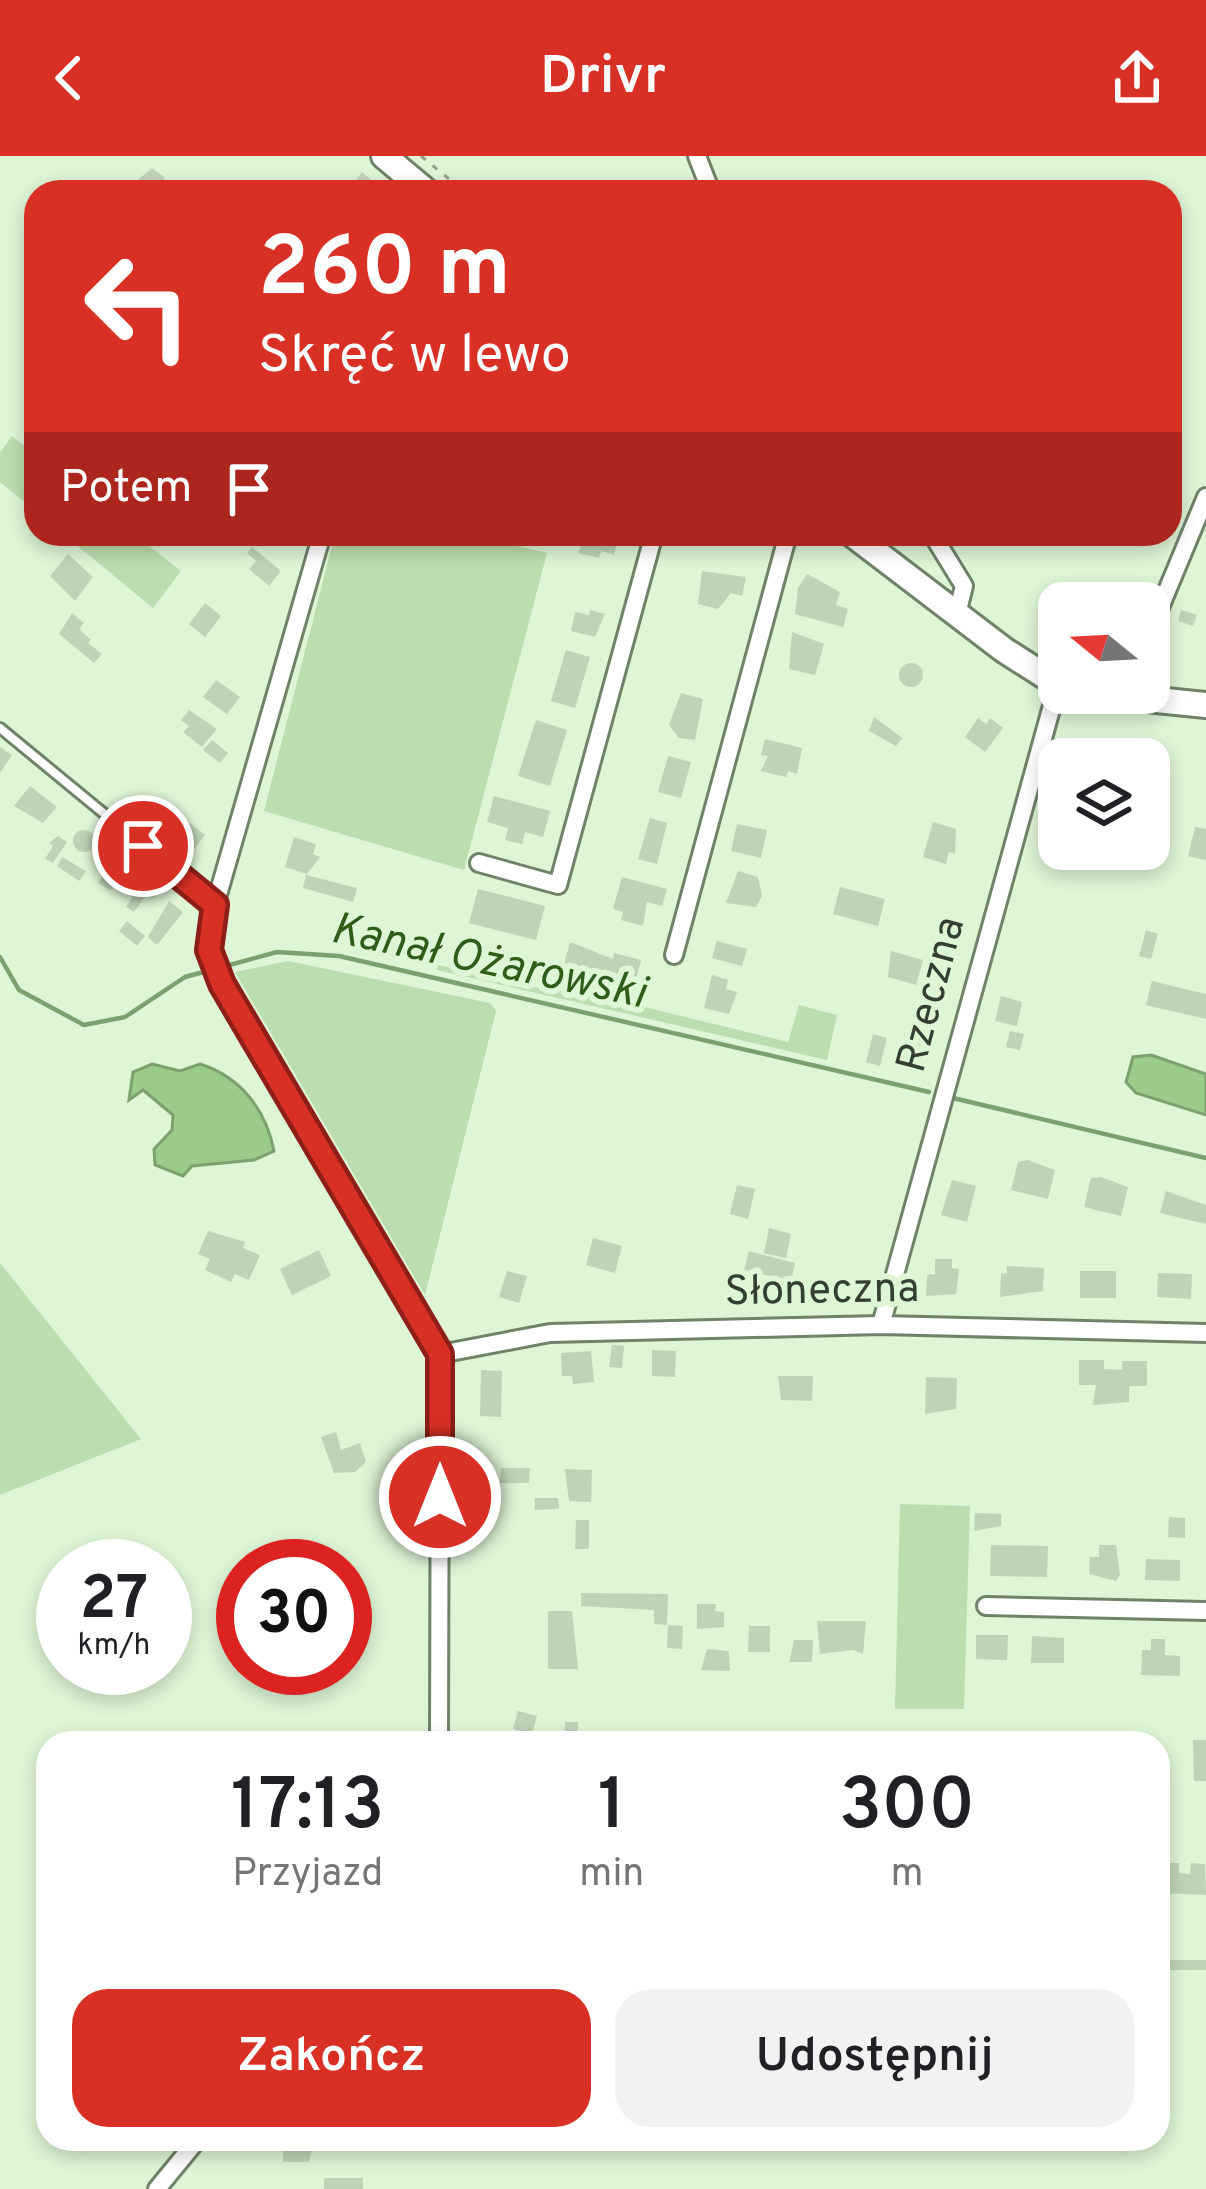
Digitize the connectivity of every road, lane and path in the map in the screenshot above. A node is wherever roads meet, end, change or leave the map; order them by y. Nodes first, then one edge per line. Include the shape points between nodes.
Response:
1 (383, 156) edge
2 (422, 156) edge
3 (411, 180) edge
4 (451, 180) edge
5 (1206, 497) edge
6 (319, 546) edge
7 (651, 546) edge
8 (785, 546) edge
9 (869, 546) edge
10 (939, 546) edge
11 (1170, 584) edge
12 (957, 614) junction
13 (1038, 671) edge
14 (1170, 701) edge
15 (1206, 705) edge
16 (1050, 714) edge
17 (0, 728) edge
18 (478, 863) dead end
19 (215, 905) junction
20 (674, 955) dead end
21 (881, 1325) junction
22 (1206, 1333) edge
23 (440, 1354) junction
24 (986, 1606) dead end
25 (1206, 1611) edge
26 (439, 1731) edge
27 (188, 2151) edge
28 (158, 2189) edge

1 - 3 main road
2 - 4 path
5 - 11 street
6 - 19 street
7 - 18 street via 558,885
8 - 20 street
9 - 12 main road
10 - 12 street via 964,586
12 - 13 main road
14 - 15 main road
16 - 21 street, Rzeczna
17 - 19 lane
19 - 23 street via 209,950 216,969
21 - 22 street, Słoneczna
21 - 23 street, Słoneczna via 550,1333
23 - 26 street
24 - 25 street
27 - 28 street

